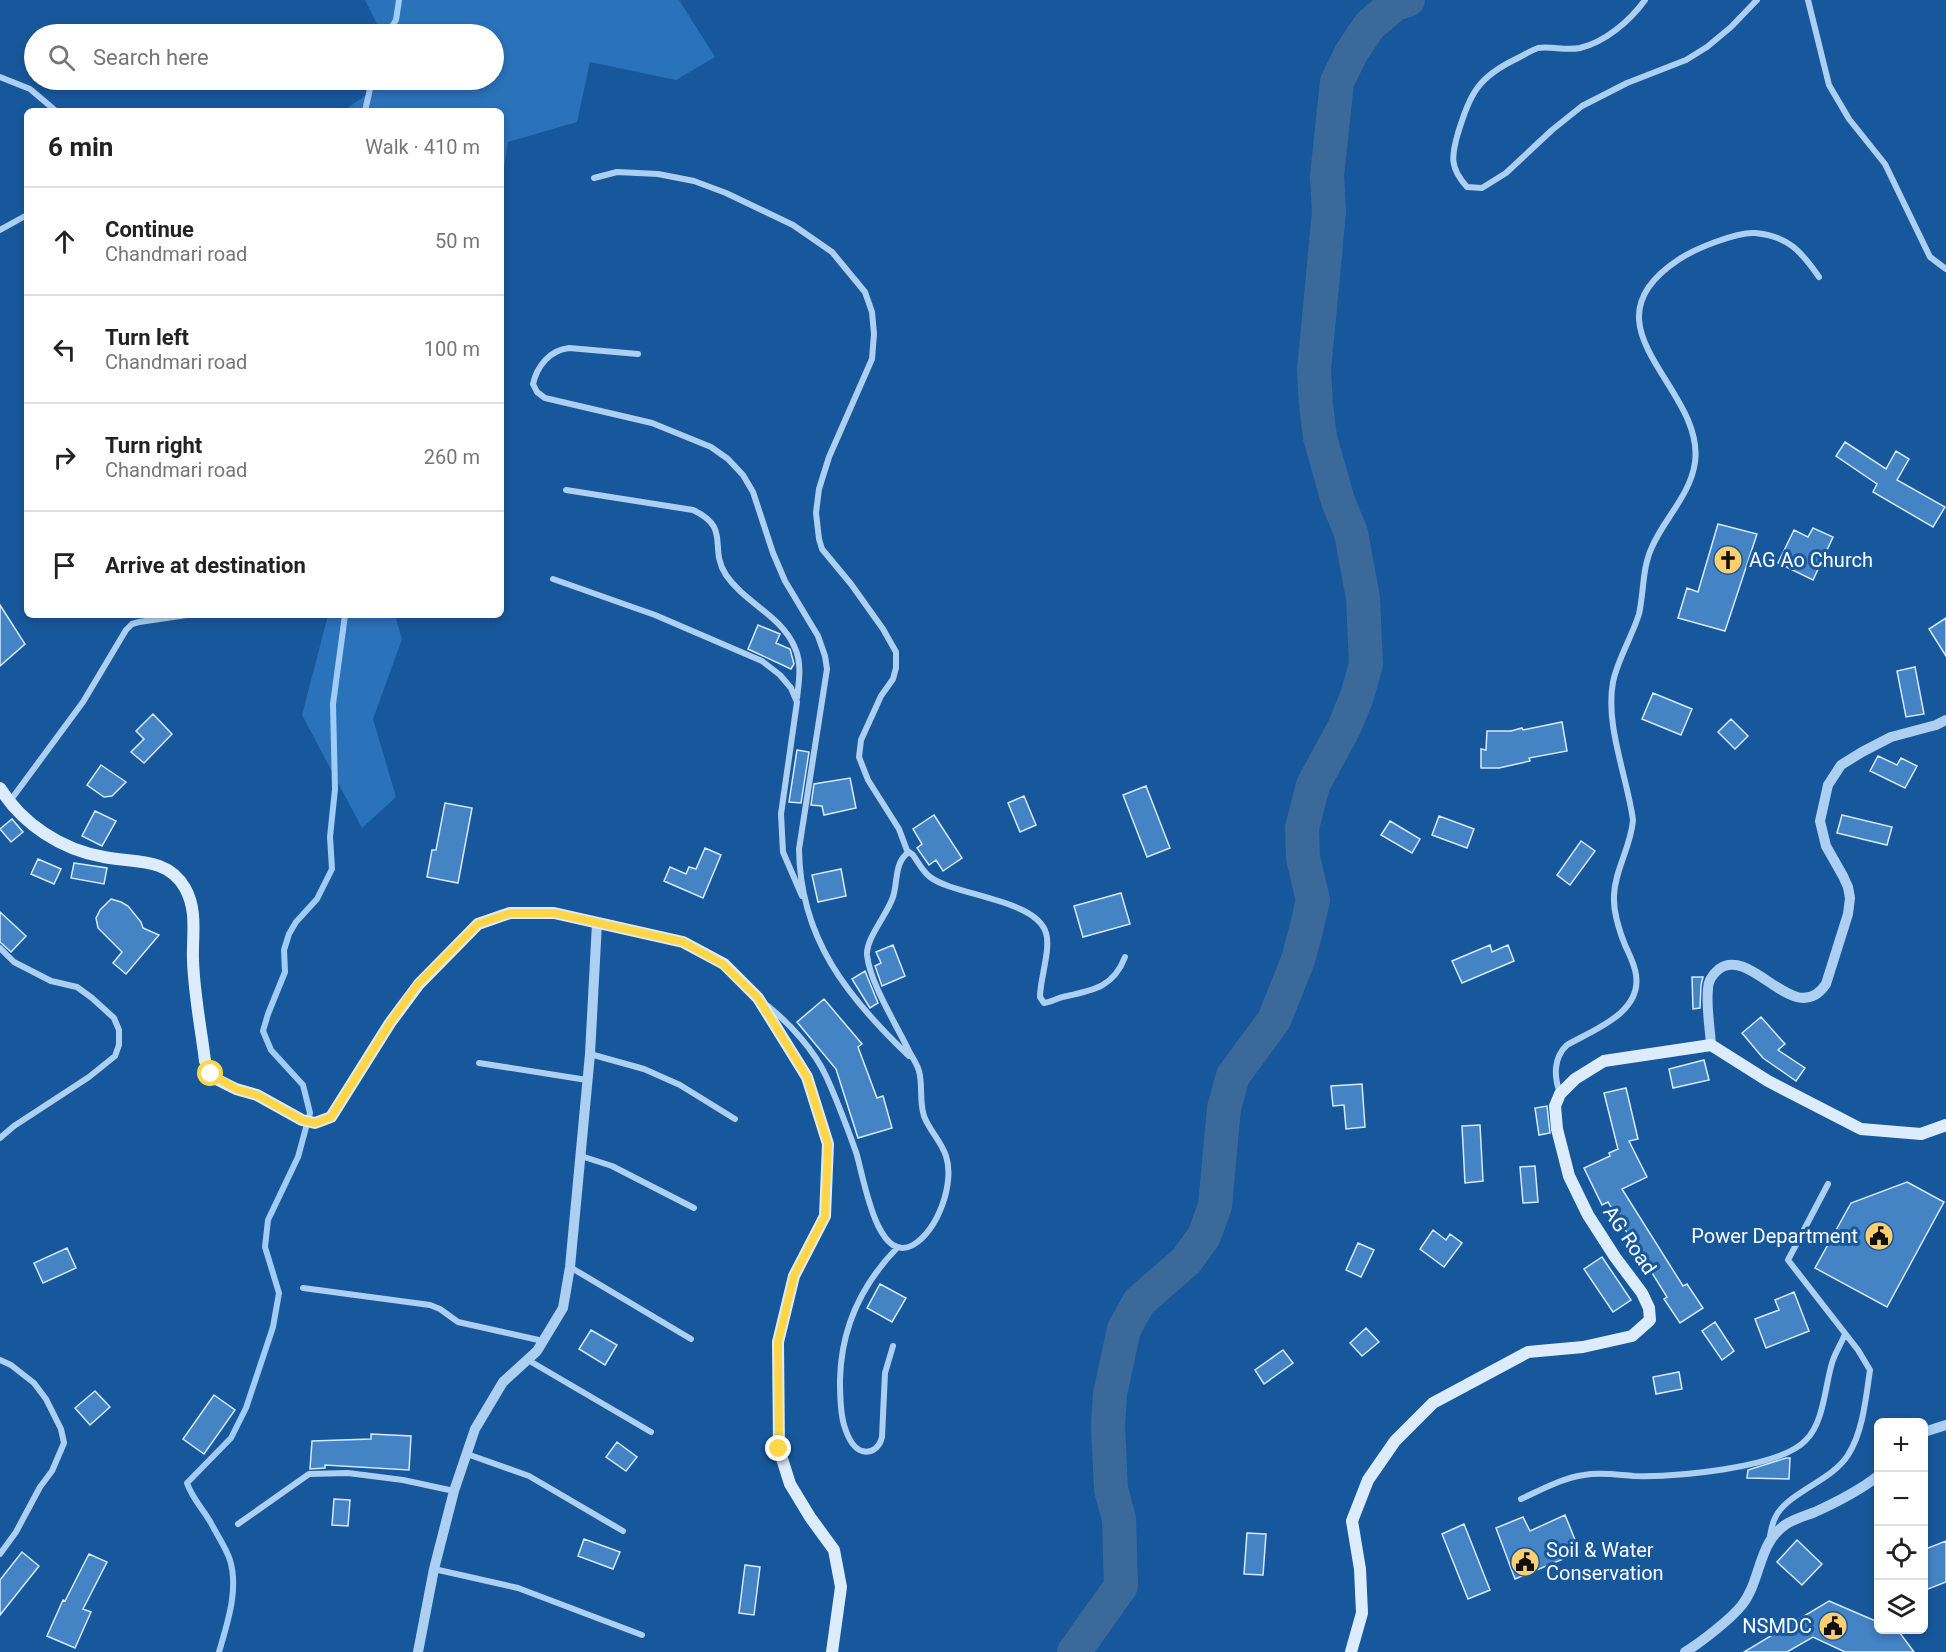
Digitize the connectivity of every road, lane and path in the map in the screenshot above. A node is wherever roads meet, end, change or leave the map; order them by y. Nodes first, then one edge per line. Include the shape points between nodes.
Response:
1 (1645, 0) edge
2 (1757, 0) edge
3 (1808, 0) edge
4 (0, 77) edge
5 (24, 87) edge
6 (31, 90) edge
7 (52, 108) edge
8 (594, 178) dead end
9 (24, 217) edge
10 (0, 230) edge
11 (1946, 269) edge
12 (1819, 277) dead end
13 (638, 354) dead end
14 (566, 490) dead end
15 (553, 579) dead end
16 (166, 618) edge
17 (797, 702) junction
18 (1946, 720) edge
19 (0, 788) edge
20 (10, 801) junction
21 (908, 853) junction
22 (809, 913) junction
23 (597, 923) junction
24 (0, 948) edge
25 (1125, 957) dead end
26 (758, 998) junction
27 (1711, 1045) junction
28 (590, 1054) junction
29 (914, 1060) junction
30 (479, 1063) dead end
31 (587, 1080) junction
32 (1560, 1094) junction
33 (735, 1119) dead end
34 (1946, 1125) edge
35 (0, 1138) edge
36 (580, 1156) junction
37 (1828, 1184) dead end
38 (694, 1209) dead end
39 (897, 1248) junction
40 (570, 1267) junction
41 (303, 1288) dead end
42 (1845, 1334) junction
43 (691, 1339) dead end
44 (543, 1341) junction
45 (893, 1346) dead end
46 (0, 1360) edge
47 (528, 1360) junction
48 (1946, 1425) edge
49 (1928, 1430) edge
50 (651, 1432) dead end
51 (467, 1454) junction
52 (1874, 1479) edge
53 (454, 1491) junction
54 (1521, 1499) dead end
55 (238, 1524) dead end
56 (623, 1531) dead end
57 (1768, 1543) junction
58 (0, 1554) edge
59 (434, 1569) junction
60 (642, 1635) dead end
61 (418, 1652) edge
62 (831, 1652) edge
63 (1351, 1652) edge
64 (1685, 1652) edge

1 - 2 street via 1618,28 1599,40 1579,48 1538,48 1484,78 1472,95 1451,160 1467,187 1482,188 1506,172 1582,106 1707,47
3 - 11 street via 1829,85 1849,119 1885,164 1930,257
4 - 5 street
6 - 7 street
8 - 21 street via 617,172 658,174 726,193 793,225 832,252 865,292 872,312 872,359 829,457 816,513 822,549 851,584 896,652 893,679 861,740 859,757 868,780 899,828
9 - 10 street
12 - 32 street via 1792,244 1771,235 1750,233 1687,254 1652,281 1644,293 1639,313 1641,334 1689,421 1695,438 1695,464 1645,567 1638,614 1616,672 1611,706 1634,820 1614,897 1621,934 1636,974 1635,996 1620,1014 1560,1051 1555,1080
13 - 22 street via 559,349 540,366 533,384 545,398 652,423 711,447 743,475 753,492 773,553 818,636 827,669 799,849 799,874
14 - 17 street via 693,510 712,522 726,574 789,634 800,665
15 - 17 street via 655,615 762,661 780,675
16 - 20 street via 132,624 126,630 83,702
17 - 22 street via 781,814 783,852
18 - 27 street via 1891,737 1841,765 1828,785 1820,821 1826,846 1850,898 1826,984 1819,994 1793,997 1742,966 1729,964 1721,968 1711,977 1708,988
19 - 20 main road
20 - 23 main road via 23,818 48,837 86,853 143,860 171,870 185,888 195,916 193,961 205,1061 211,1074 315,1123 331,1117 418,984 478,924 510,913 554,913
21 - 25 street via 932,879 1020,909 1043,927 1046,945 1040,997 1044,1003 1098,988 1120,970
21 - 29 street via 898,865 893,897 867,951 873,978
22 - 29 street via 823,952 850,994
23 - 26 main road via 683,942 723,964
23 - 28 street
24 - 35 street via 14,962 51,981 77,987 106,1010 119,1030 119,1045 115,1056
26 - 39 street via 795,1034 825,1074 856,1153 870,1206 882,1232
26 - 62 main road via 807,1077 828,1144 825,1216 794,1276 778,1342 779,1449 790,1484 834,1550 841,1587
27 - 32 main road via 1604,1061
27 - 34 main road via 1768,1081 1861,1129 1921,1134
28 - 31 street
28 - 33 street via 644,1069 680,1085
29 - 39 street via 919,1069 924,1115 946,1157 946,1189 942,1206 921,1238 913,1245
30 - 31 street
31 - 36 street
32 - 63 main road, AG Road via 1555,1106 1557,1130 1569,1176 1593,1223 1642,1293 1650,1320 1632,1336 1583,1347 1528,1352 1432,1403 1395,1441 1368,1480 1352,1521 1362,1612
36 - 38 street via 612,1166
36 - 40 street
37 - 42 street via 1788,1260
39 - 45 street via 866,1285 844,1336 840,1366 842,1419 854,1446 862,1451 873,1451 880,1445 885,1373
40 - 43 street
40 - 44 street via 563,1308
41 - 44 street via 430,1305 458,1322
42 - 54 street via 1832,1364 1816,1424 1806,1440 1791,1450 1768,1460 1695,1473 1584,1475
42 - 57 street via 1870,1370 1861,1423 1848,1456 1775,1516
44 - 47 street
46 - 58 street via 34,1383 61,1429 64,1443 52,1471
47 - 50 street
47 - 51 street via 503,1382 475,1429
48 - 49 street
51 - 53 street
51 - 56 street via 529,1476
52 - 57 street via 1833,1504 1785,1525
53 - 55 street via 348,1473 309,1474
53 - 59 street
57 - 64 street via 1742,1605
59 - 60 street via 518,1588
59 - 61 street

